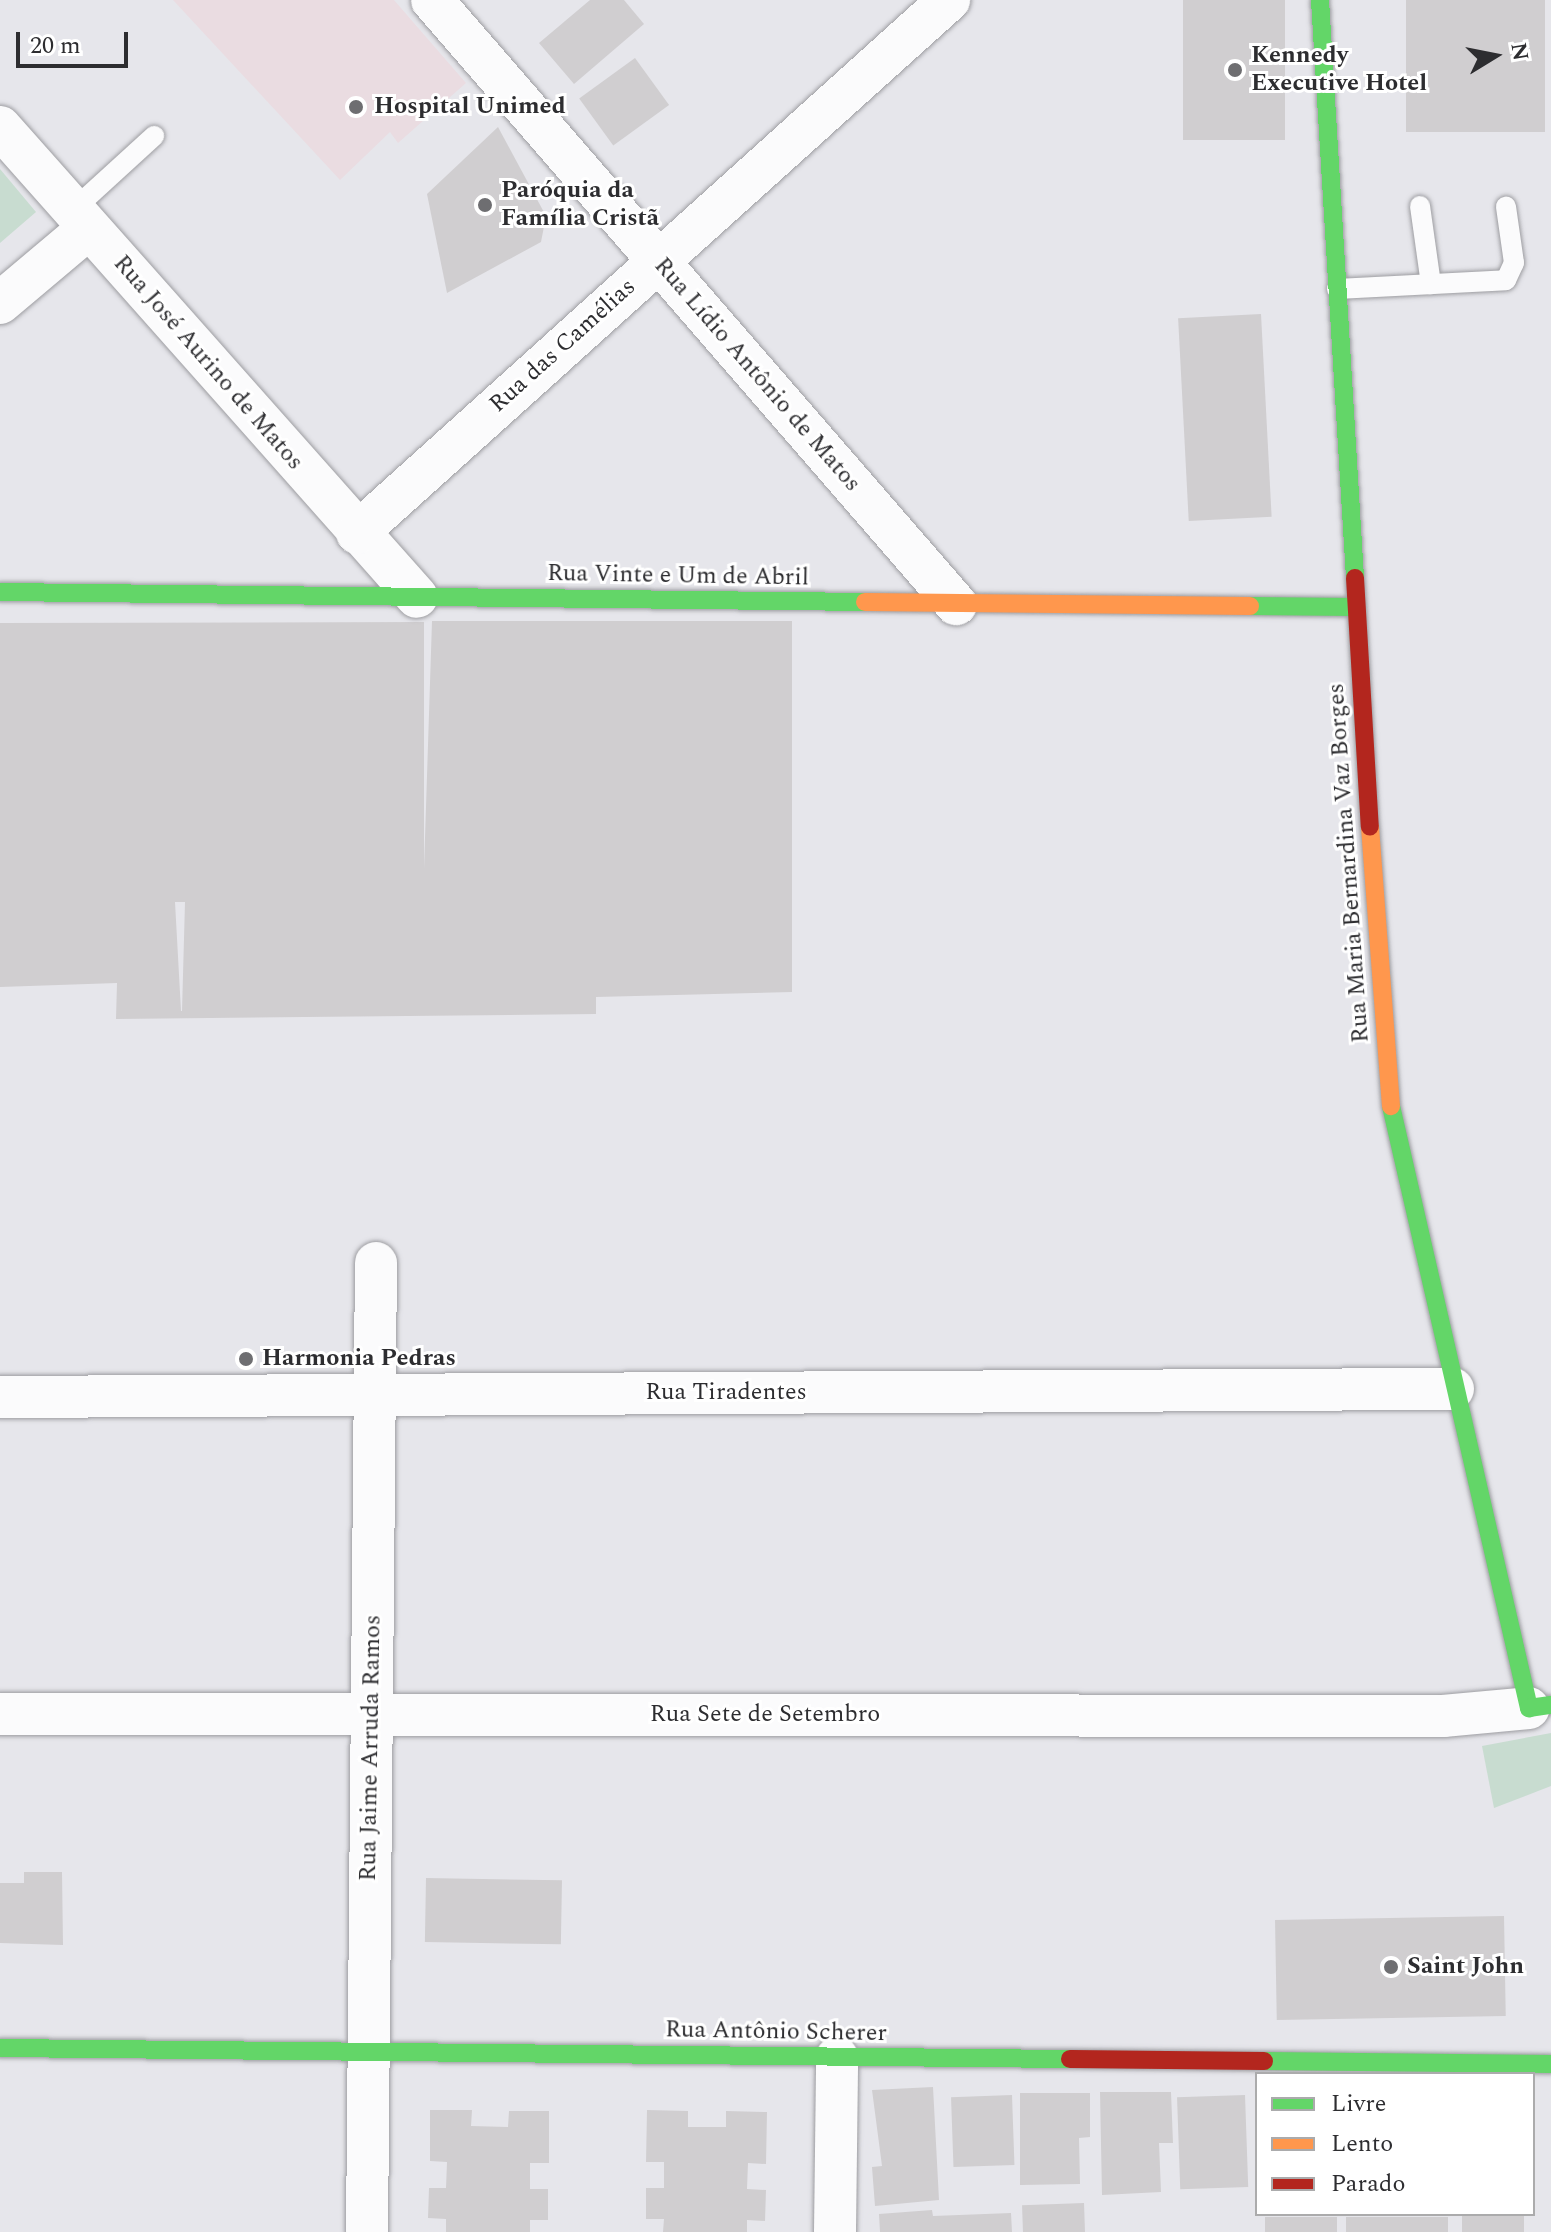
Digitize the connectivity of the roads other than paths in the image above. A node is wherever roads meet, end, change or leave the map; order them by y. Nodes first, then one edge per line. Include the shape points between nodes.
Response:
1 (432, 0) edge
2 (949, 0) edge
3 (1320, 0) edge
4 (0, 127) edge
5 (154, 136) dead end
6 (1420, 206) dead end
7 (1506, 207) dead end
8 (81, 219) junction
9 (658, 260) junction
10 (1431, 284) junction
11 (1337, 289) junction
12 (0, 303) edge
13 (357, 533) junction
14 (0, 592) edge
15 (417, 597) junction
16 (956, 604) junction
17 (1356, 607) junction
18 (376, 1263) dead end
19 (1453, 1389) junction
20 (375, 1395) junction
21 (0, 1397) edge
22 (1540, 1706) edge
23 (0, 1714) edge
24 (372, 1714) junction
25 (0, 2048) edge
26 (369, 2052) junction
27 (837, 2057) junction
28 (1551, 2064) edge
29 (367, 2232) edge
30 (835, 2232) edge

1 - 9 street, Rua Lídio Antônio de Matos
2 - 9 street, Rua das Camélias
3 - 11 street, Rua Maria Bernardina Vaz Borges
4 - 8 street, Rua José Aurino de Matos
5 - 8 lane
6 - 10 lane
7 - 10 lane via 1511,275
8 - 12 street
8 - 13 street, Rua José Aurino de Matos
9 - 13 street, Rua das Camélias
9 - 16 street, Rua Lídio Antônio de Matos
10 - 11 lane
11 - 17 street, Rua Maria Bernardina Vaz Borges
13 - 15 street, Rua José Aurino de Matos
14 - 15 street, Rua Vinte e Um de Abril
15 - 16 street, Rua Vinte e Um de Abril
16 - 17 street, Rua Vinte e Um de Abril
17 - 19 street, Rua Maria Bernardina Vaz Borges via 1386,1063 1403,1175
18 - 20 street, Rua Jaime Arruda Ramos
19 - 20 street, Rua Tiradentes
19 - 22 street, Rua Maria Bernardina Vaz Borges
20 - 21 street, Rua Tiradentes
20 - 24 street, Rua Jaime Arruda Ramos
22 - 24 street, Rua Sete de Setembro via 1443,1716
23 - 24 street, Rua Sete de Setembro
24 - 26 street, Rua Jaime Arruda Ramos
25 - 26 street, Rua Antônio Scherer
26 - 27 street, Rua Antônio Scherer
26 - 29 street, Rua Jaime Arruda Ramos
27 - 28 street, Rua Antônio Scherer
27 - 30 street

